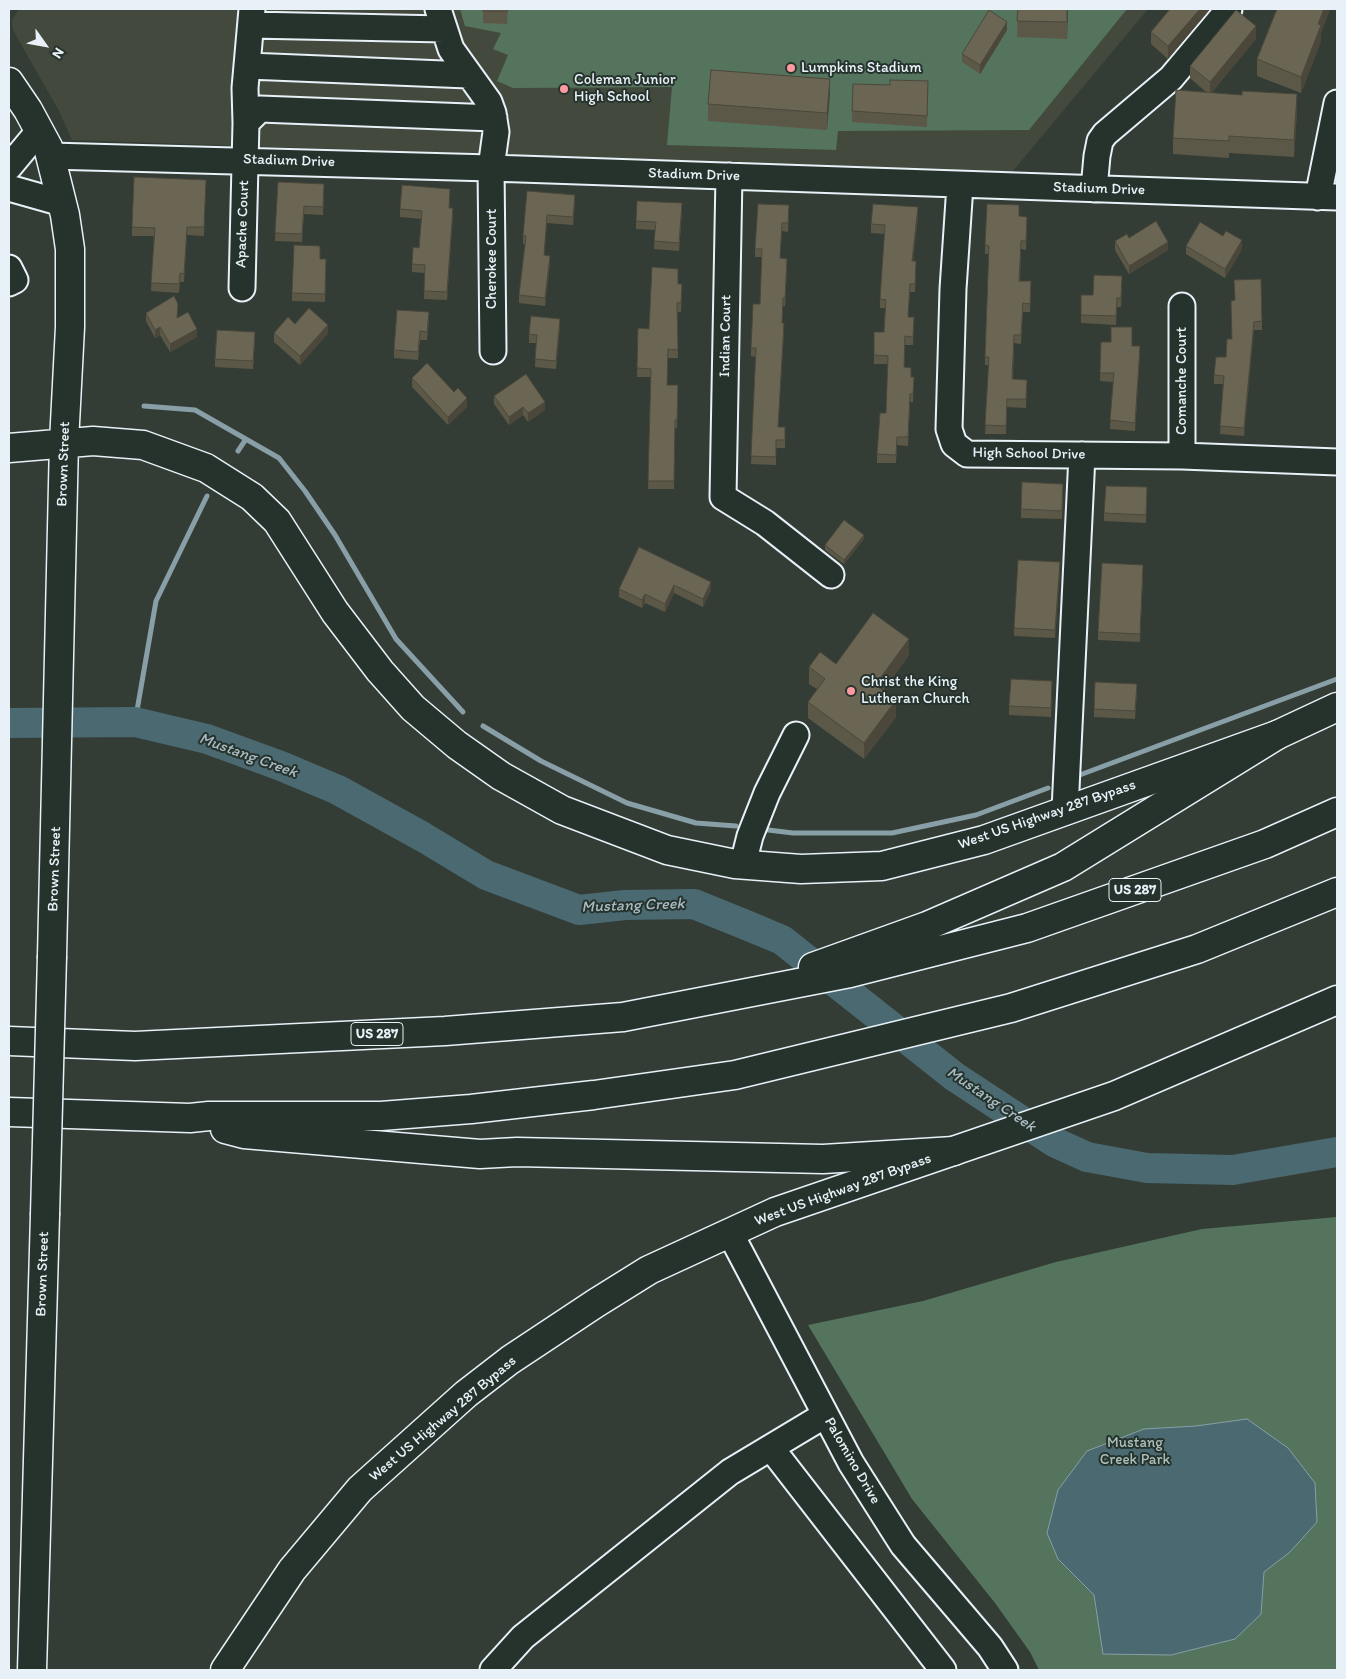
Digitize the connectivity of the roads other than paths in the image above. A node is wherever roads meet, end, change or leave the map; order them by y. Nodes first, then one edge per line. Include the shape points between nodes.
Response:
1 (1229, 9) edge
2 (252, 17) edge
3 (441, 19) edge
4 (248, 66) junction
5 (468, 74) junction
6 (9, 82) edge
7 (1337, 103) edge
8 (494, 118) junction
9 (246, 123) junction
10 (39, 131) junction
11 (50, 156) junction
12 (244, 160) junction
13 (9, 167) edge
14 (491, 168) junction
15 (729, 176) junction
16 (960, 185) junction
17 (9, 188) edge
18 (1094, 189) junction
19 (1328, 197) edge
20 (62, 203) junction
21 (9, 268) edge
22 (9, 283) edge
23 (242, 288) dead end
24 (1182, 306) dead end
25 (493, 351) dead end
26 (64, 442) junction
27 (9, 448) edge
28 (1082, 455) junction
29 (1182, 456) junction
30 (1337, 462) edge
31 (831, 575) dead end
32 (1337, 707) edge
33 (796, 735) dead end
34 (1277, 735) junction
35 (1065, 810) junction
36 (1337, 812) edge
37 (743, 864) junction
38 (1337, 892) edge
39 (743, 993) junction
40 (1337, 1000) edge
41 (9, 1041) edge
42 (9, 1112) edge
43 (190, 1118) junction
44 (962, 1149) junction
45 (730, 1233) junction
46 (825, 1415) junction
47 (771, 1448) junction
48 (505, 1666) edge
49 (32, 1670) edge
50 (225, 1670) edge
51 (941, 1670) edge
52 (1005, 1670) edge

1 - 18 street via 1171,78 1105,134 1100,141
2 - 3 street
2 - 4 street, Apache Court
3 - 5 street via 451,49
4 - 5 street
4 - 9 street, Apache Court
5 - 8 street via 488,102
6 - 10 main road, Brown Street
7 - 19 street
8 - 9 street via 260,109
8 - 14 street, Cherokee Court via 496,132
9 - 12 street, Apache Court
10 - 11 main road, Brown Street
10 - 13 street
11 - 12 street, Stadium Drive
11 - 20 main road, Brown Street
12 - 14 street, Stadium Drive
12 - 23 street, Apache Court
14 - 15 street, Stadium Drive
14 - 25 street, Cherokee Court
15 - 16 street, Stadium Drive
15 - 31 street, Indian Court via 723,497 765,523
16 - 18 street, Stadium Drive
16 - 28 street, High School Drive via 949,429 954,444 973,456
17 - 20 street
18 - 19 street, Stadium Drive
20 - 26 main road, Brown Street via 70,259
21 - 22 street via 15,280
24 - 29 street, Comanche Court
26 - 27 main road, West US Highway 287 Bypass
26 - 37 main road, West US Highway 287 Bypass via 143,445 206,468 221,477 252,497 277,521 334,612 380,670 413,708 457,746 501,776 562,810 667,850
26 - 49 main road, Brown Street, bridge
28 - 29 street, High School Drive
28 - 35 street
29 - 30 street, High School Drive
32 - 34 main road, West US Highway 287 Bypass
33 - 37 street via 767,792
34 - 35 main road, West US Highway 287 Bypass
34 - 39 main road via 1063,867 905,934
35 - 37 main road, West US Highway 287 Bypass via 984,840 882,866 801,870
36 - 39 main road, US 287 via 1266,844 1026,928 850,974
38 - 43 main road via 1196,949 1011,1008 735,1075 471,1109 381,1116
39 - 41 main road, US 287 via 623,1017 445,1031 135,1046
40 - 44 main road, West US Highway 287 Bypass via 1114,1096
42 - 43 main road
43 - 44 main road via 244,1134 480,1154 517,1152 823,1159
44 - 45 main road, West US Highway 287 Bypass via 775,1212
45 - 46 street, Palomino Drive
45 - 50 main road, West US Highway 287 Bypass via 649,1270 596,1302 510,1360 417,1437 360,1489 298,1563
46 - 47 street
46 - 52 street, Palomino Drive via 903,1545 990,1647
47 - 48 street via 714,1484 524,1637
47 - 51 street

